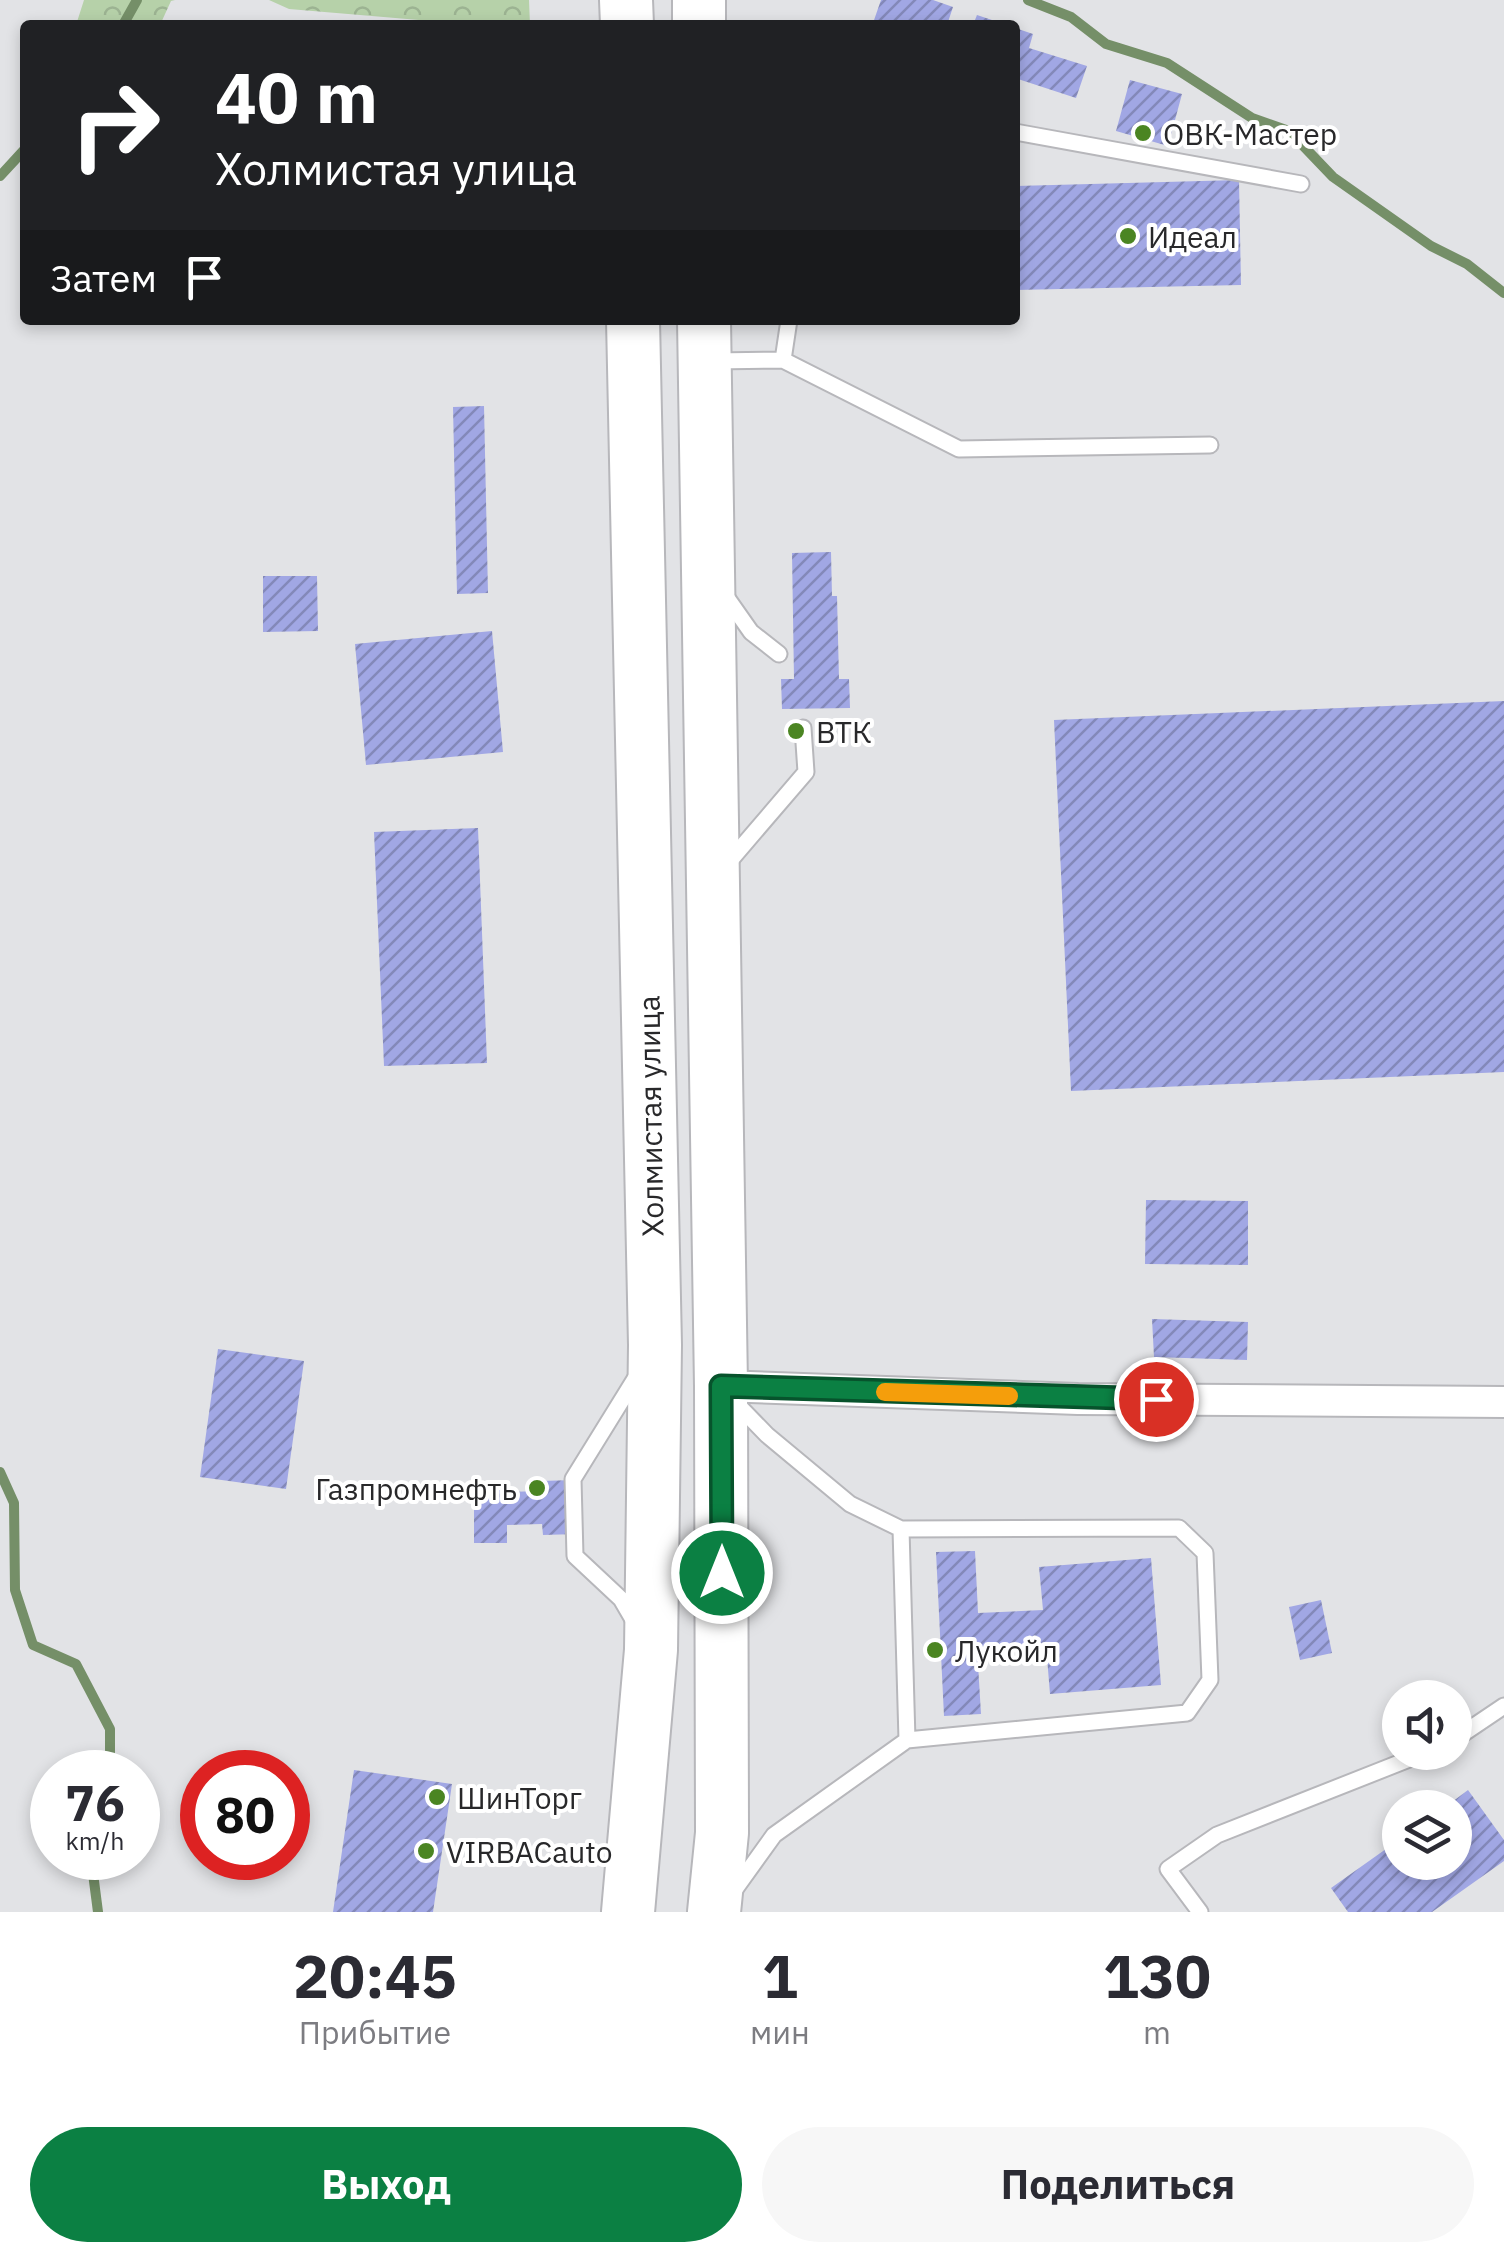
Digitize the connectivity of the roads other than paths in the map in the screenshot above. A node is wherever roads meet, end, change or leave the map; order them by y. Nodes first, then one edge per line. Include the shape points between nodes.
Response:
1 (1020, 133) edge
2 (1300, 184) dead end
3 (633, 325) edge
4 (788, 325) edge
5 (704, 341) edge
6 (783, 360) junction
7 (1210, 445) dead end
8 (708, 570) junction
9 (779, 654) dead end
10 (803, 728) dead end
11 (713, 882) junction
12 (655, 1345) junction
13 (721, 1386) junction
14 (1504, 1402) edge
15 (901, 1529) junction
16 (651, 1650) junction
17 (1504, 1706) edge
18 (1472, 1728) edge
19 (908, 1740) junction
20 (1382, 1770) edge
21 (628, 1912) edge
22 (717, 1912) edge
23 (1200, 1912) edge

1 - 2 lane
3 - 12 highway, Холмистая улица
4 - 6 lane
5 - 6 lane
5 - 8 highway
6 - 7 lane via 959,449
8 - 9 lane via 752,632
8 - 11 highway
10 - 11 lane via 806,772
11 - 13 highway
12 - 16 highway, Холмистая улица
12 - 16 lane via 573,1479 575,1556 620,1599
13 - 14 street
13 - 15 lane via 767,1435 850,1504
13 - 22 highway
15 - 19 lane
15 - 19 lane via 1179,1528 1205,1553 1210,1680 1186,1713
16 - 21 highway, Холмистая улица
17 - 18 lane
19 - 22 lane via 774,1835
20 - 23 lane via 1217,1835 1168,1869

